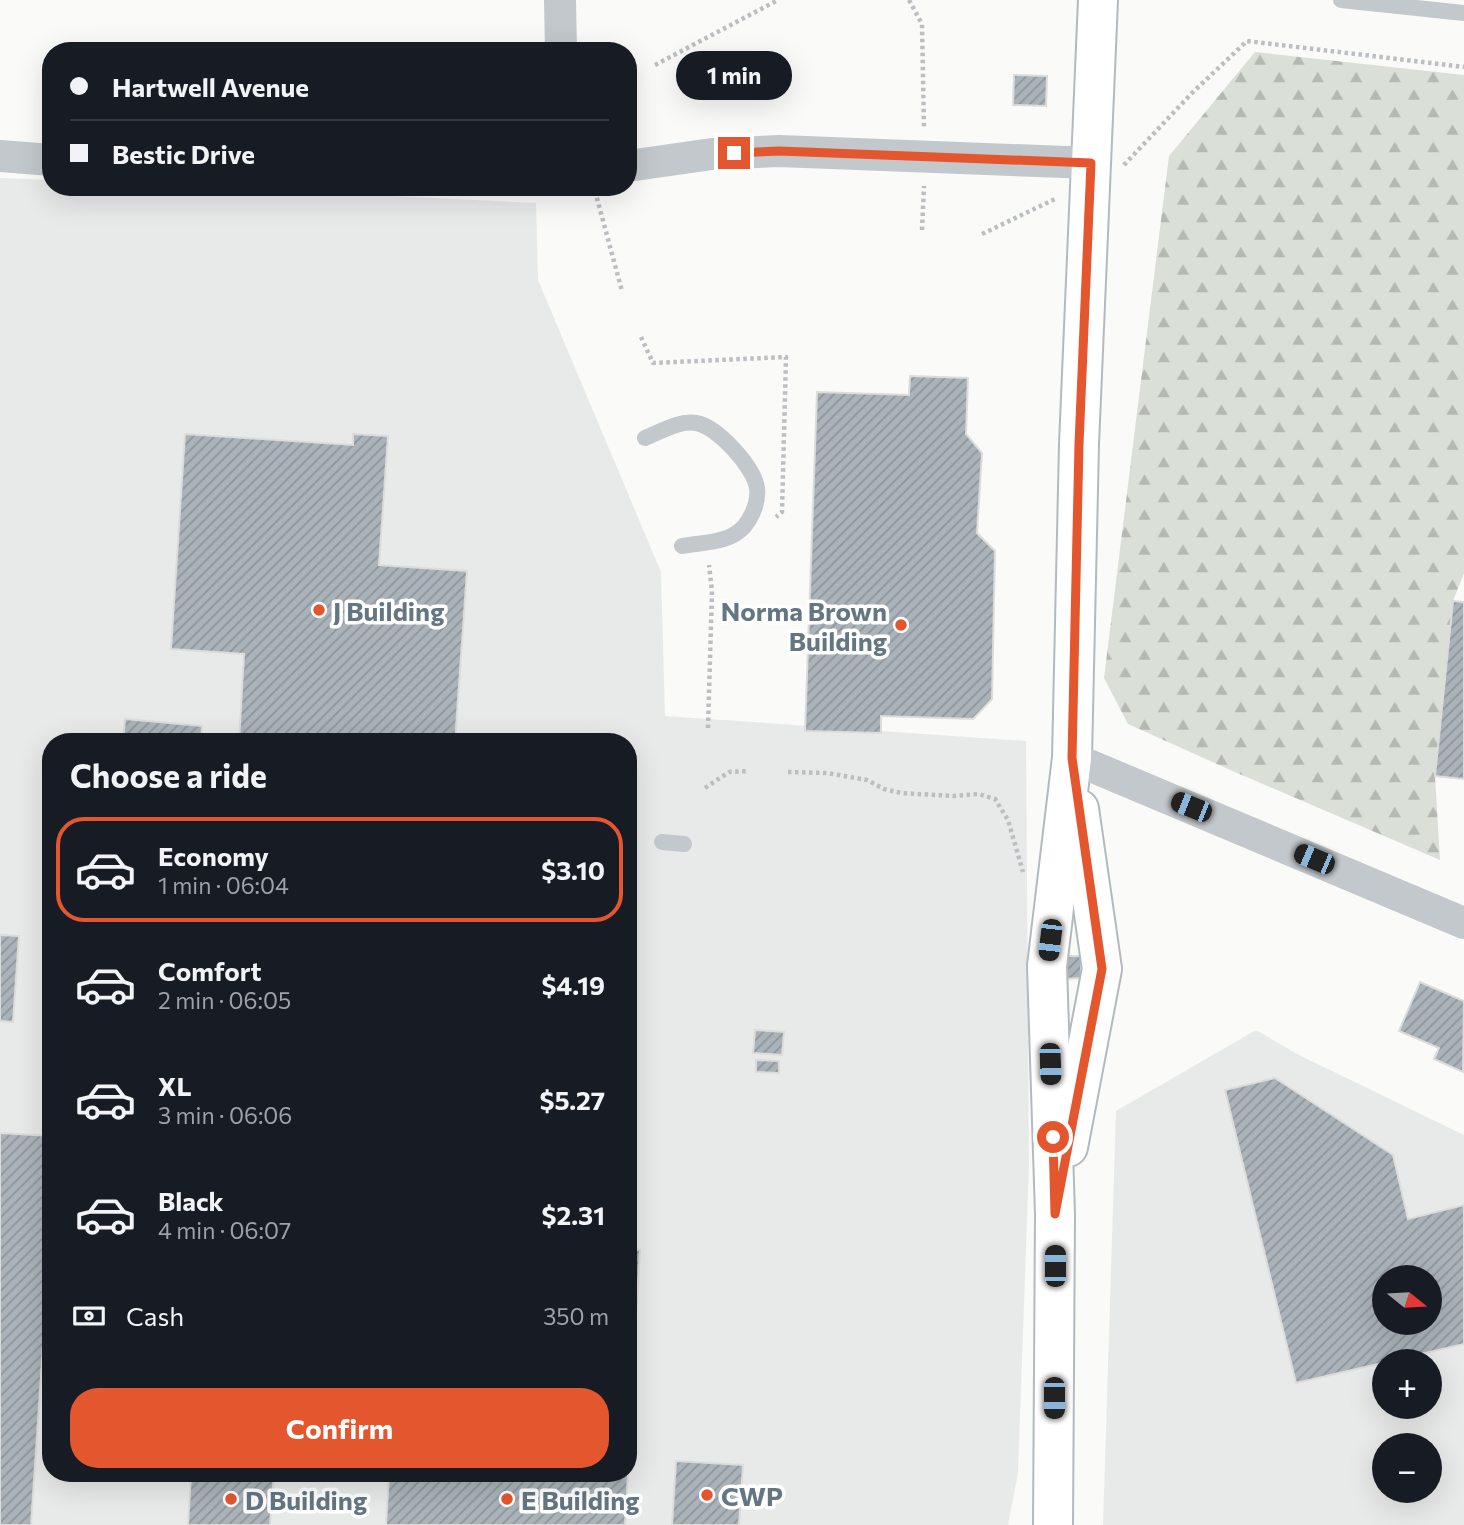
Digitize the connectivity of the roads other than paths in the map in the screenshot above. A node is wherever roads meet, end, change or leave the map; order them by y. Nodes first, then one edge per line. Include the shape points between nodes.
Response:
1 (560, 0) edge
2 (1098, 0) edge
3 (1348, 0) edge
4 (1464, 13) edge
5 (561, 42) edge
6 (0, 156) edge
7 (42, 159) edge
8 (637, 165) edge
9 (1090, 173) junction
10 (645, 438) dead end
11 (682, 546) dead end
12 (1072, 758) junction
13 (662, 842) dead end
14 (684, 844) dead end
15 (1464, 923) edge
16 (1055, 1214) junction
17 (1053, 1525) edge

1 - 5 street
2 - 9 street
3 - 4 lane
6 - 7 street
8 - 9 street via 779,151 925,156
9 - 12 street
10 - 11 lane via 683,423 698,423 734,450 757,487 750,520 735,534
12 - 15 street
12 - 16 street via 1046,966
12 - 16 street via 1102,969
13 - 14 lane
16 - 17 street

